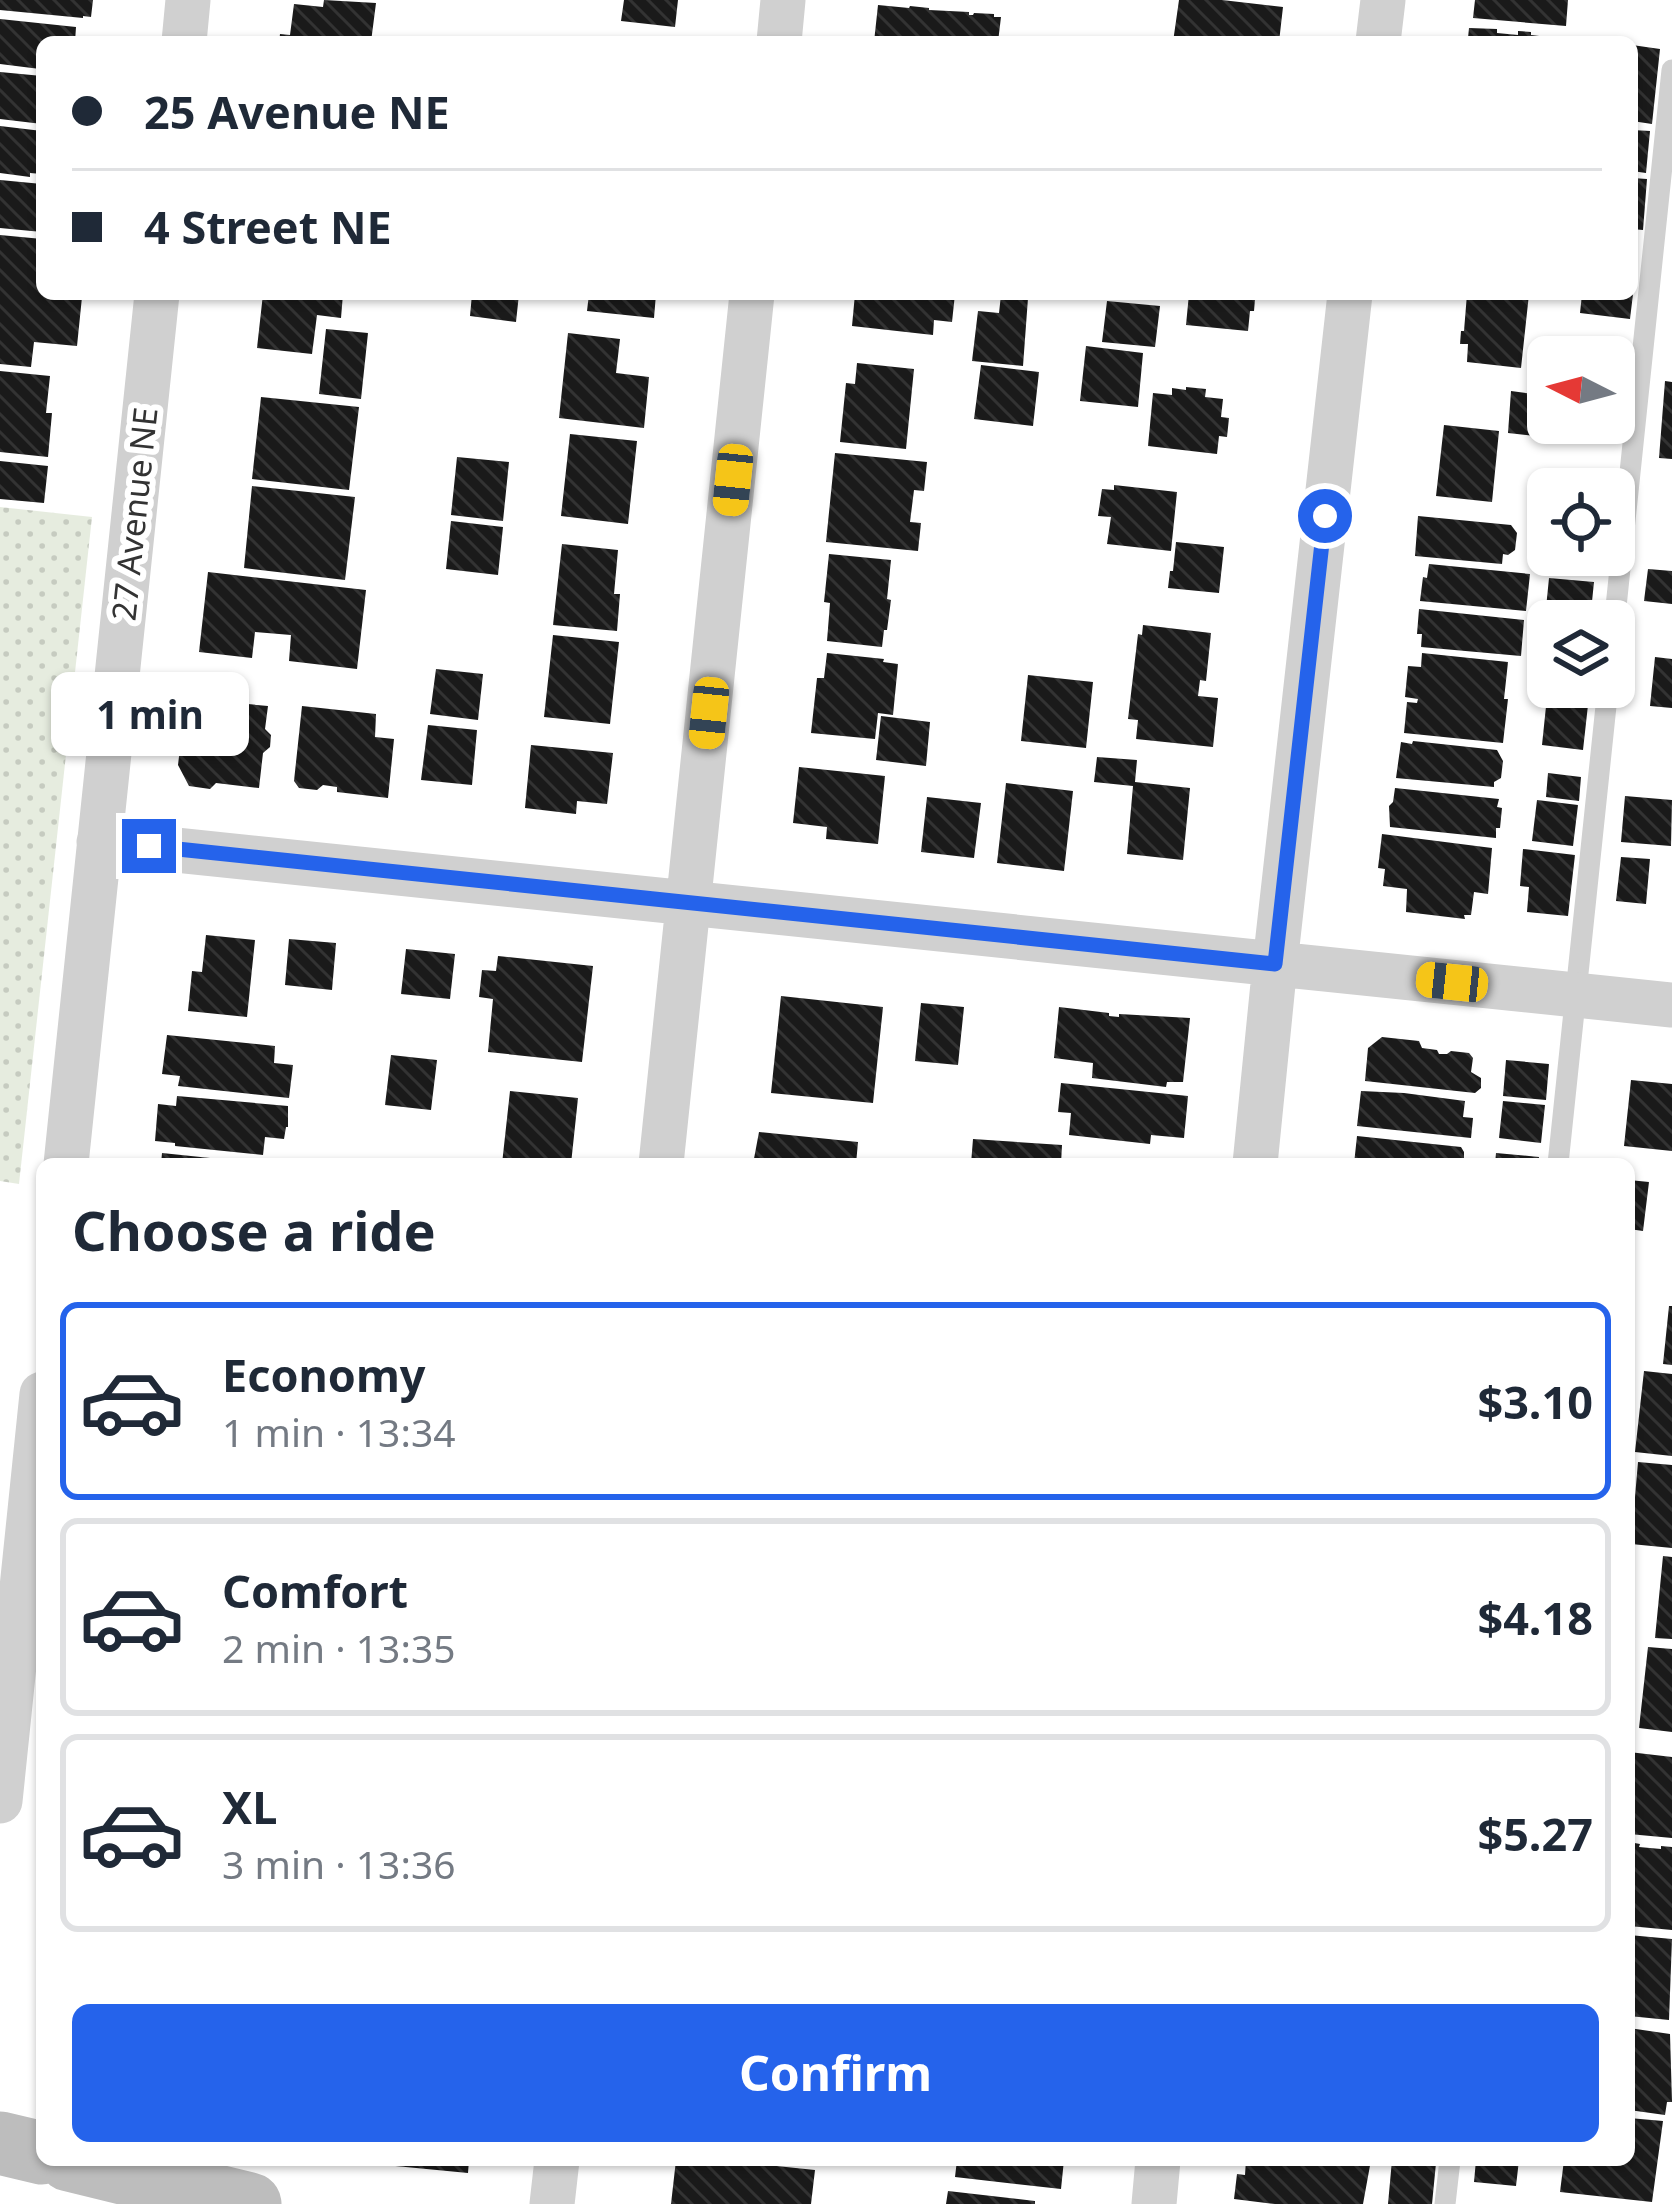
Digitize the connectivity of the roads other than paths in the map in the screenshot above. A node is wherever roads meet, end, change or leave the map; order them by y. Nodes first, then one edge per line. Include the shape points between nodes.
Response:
1 (188, 0) edge
2 (783, 0) edge
3 (1383, 0) edge
4 (185, 36) edge
5 (780, 36) edge
6 (1379, 36) edge
7 (1672, 70) edge
8 (156, 300) edge
9 (751, 300) edge
10 (1349, 300) edge
11 (1617, 600) edge
12 (1606, 708) edge
13 (99, 842) junction
14 (689, 902) junction
15 (1275, 964) junction
16 (1576, 995) junction
17 (1672, 1005) edge
18 (67, 1158) edge
19 (662, 1158) edge
20 (1256, 1158) edge
21 (1559, 1158) edge
22 (36, 1452) edge
23 (0, 1801) edge
24 (0, 2143) edge
25 (36, 2152) edge
26 (94, 2166) edge
27 (555, 2166) edge
28 (1157, 2166) edge
29 (1449, 2166) edge
30 (250, 2204) edge
31 (552, 2204) edge
32 (1154, 2204) edge
33 (1445, 2204) edge

1 - 4 street
2 - 5 street
3 - 6 street
7 - 11 lane
8 - 13 street, 27 Avenue NE
9 - 14 street
10 - 15 street
12 - 16 lane
13 - 14 street
13 - 18 street, 27 Avenue NE
14 - 15 street
14 - 19 street
15 - 16 street
15 - 20 street
16 - 17 street
16 - 21 lane
22 - 23 street
24 - 25 main road
26 - 30 main road
27 - 31 street
28 - 32 street
29 - 33 lane

